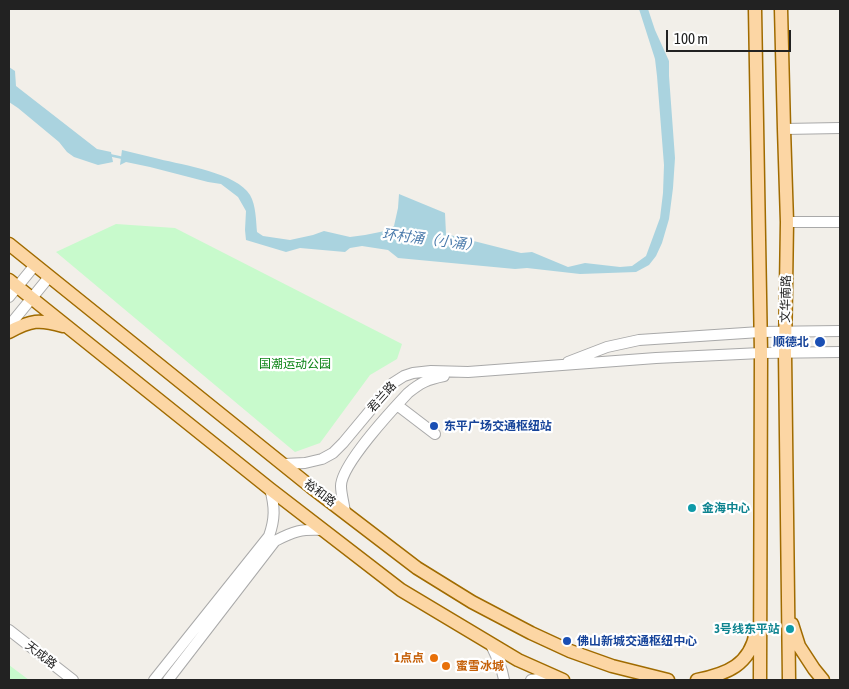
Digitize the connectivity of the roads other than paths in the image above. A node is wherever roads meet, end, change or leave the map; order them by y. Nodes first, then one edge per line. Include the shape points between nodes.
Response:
1 (754, 9) edge
2 (782, 9) edge
3 (840, 128) edge
4 (784, 129) junction
5 (787, 222) junction
6 (840, 222) edge
7 (9, 244) edge
8 (35, 265) junction
9 (50, 277) junction
10 (13, 283) edge
11 (9, 297) edge
12 (31, 298) junction
13 (9, 326) edge
14 (66, 326) junction
15 (785, 331) junction
16 (840, 331) edge
17 (9, 332) edge
18 (760, 332) junction
19 (840, 352) edge
20 (760, 353) junction
21 (785, 353) junction
22 (558, 366) junction
23 (468, 372) junction
24 (397, 405) junction
25 (435, 434) dead end
26 (284, 464) junction
27 (270, 489) junction
28 (345, 512) junction
29 (323, 530) junction
30 (759, 612) junction
31 (788, 612) junction
32 (9, 630) edge
33 (490, 643) junction
34 (561, 679) edge
35 (73, 680) edge
36 (154, 680) edge
37 (168, 680) edge
38 (504, 680) edge
39 (531, 680) edge
40 (668, 680) edge
41 (697, 680) edge
42 (760, 680) edge
43 (789, 680) edge
44 (823, 680) edge

1 - 18 main road, 文华南路
2 - 4 main road, 文华南路
3 - 4 street
4 - 5 main road, 文华南路
5 - 6 street
5 - 15 main road, 文华南路
7 - 8 main road, 裕和路
8 - 9 main road, 裕和路
8 - 10 street
9 - 12 street
9 - 26 main road, 裕和路
10 - 11 street
10 - 12 main road
12 - 13 street
12 - 14 main road
14 - 17 main road via 36,321
14 - 27 main road
15 - 16 street, 君兰路
15 - 18 street, 君兰路
15 - 21 main road, 文华南路
18 - 20 main road, 文华南路
18 - 22 street, 君兰路 via 639,340 607,347
19 - 21 street, 君兰路
20 - 21 street, 君兰路
20 - 22 street, 君兰路
20 - 30 main road, 文华南路
21 - 31 main road, 文华南路
22 - 23 street, 君兰路
23 - 24 street via 430,379 417,385
23 - 26 street, 君兰路 via 404,376 393,383 332,453 306,463
24 - 25 street
24 - 28 street via 344,472 341,485
26 - 28 main road, 裕和路
27 - 29 main road
27 - 36 street via 274,524 269,536
28 - 40 main road, 裕和路 via 417,568 531,633 612,666
29 - 33 main road via 401,590
29 - 37 street via 290,533 275,542
30 - 41 main road via 755,639 746,656 732,670
30 - 42 main road, 文华南路
31 - 43 main road, 文华南路
31 - 44 main road via 799,646
32 - 35 street, 天成路
33 - 34 main road
33 - 38 street
34 - 39 street

